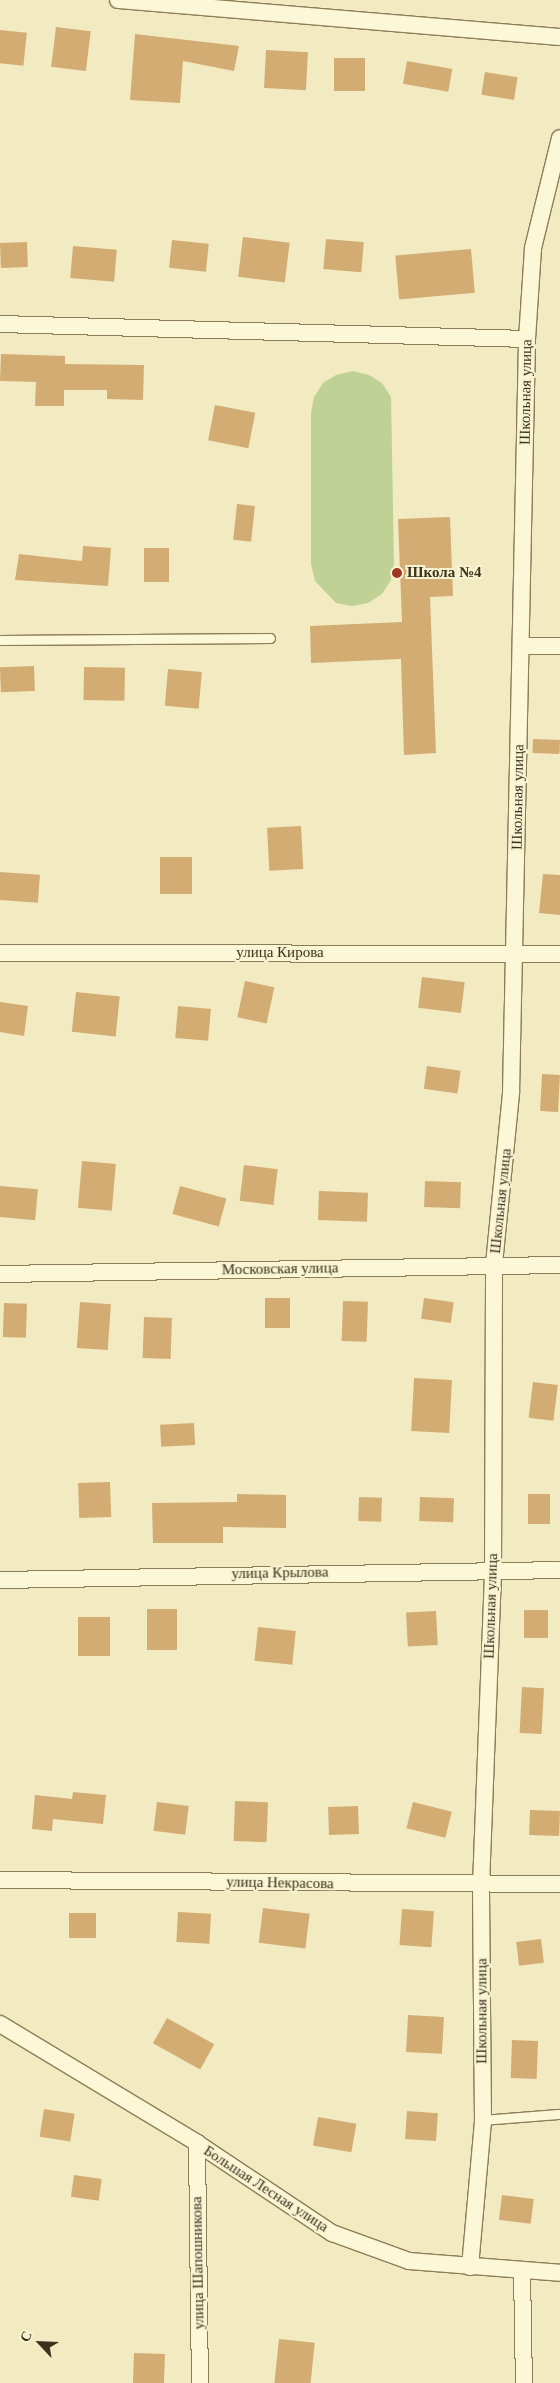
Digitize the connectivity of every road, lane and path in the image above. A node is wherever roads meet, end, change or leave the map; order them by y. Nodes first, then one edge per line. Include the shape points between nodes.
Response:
1 (118, 0) edge
2 (560, 37) edge
3 (560, 138) edge
4 (0, 324) edge
5 (527, 339) junction
6 (270, 638) dead end
7 (0, 640) edge
8 (522, 646) junction
9 (560, 646) edge
10 (514, 953) junction
11 (0, 954) edge
12 (560, 954) edge
13 (494, 1264) junction
14 (560, 1265) edge
15 (0, 1274) edge
16 (493, 1569) junction
17 (560, 1570) edge
18 (0, 1580) edge
19 (0, 1880) edge
20 (560, 1884) edge
21 (482, 1886) junction
22 (0, 2024) edge
23 (560, 2114) edge
24 (483, 2120) junction
25 (197, 2143) junction
26 (470, 2267) junction
27 (522, 2271) junction
28 (560, 2273) edge
29 (200, 2383) edge
30 (524, 2383) edge

1 - 2 street
3 - 5 street, Школьная улица via 533,248
4 - 5 street
5 - 8 street, Школьная улица
6 - 7 lane
8 - 9 street
8 - 10 street, Школьная улица
10 - 11 street, улица Кирова
10 - 12 street, улица Кирова
10 - 13 street, Школьная улица via 511,1093
13 - 14 street, Московская улица
13 - 15 street, Московская улица
13 - 16 street, Школьная улица
16 - 17 street, улица Крылова
16 - 18 street, улица Крылова
16 - 21 street, Школьная улица
19 - 21 street, улица Некрасова
20 - 21 street, улица Некрасова
21 - 24 street, Школьная улица
22 - 25 street, Большая Лесная улица
23 - 24 lane
24 - 26 street, Школьная улица
25 - 26 street, Большая Лесная улица via 332,2233 408,2261
25 - 29 street, улица Шапошникова
26 - 27 street, Большая Лесная улица
27 - 28 street, Большая Лесная улица
27 - 30 street

